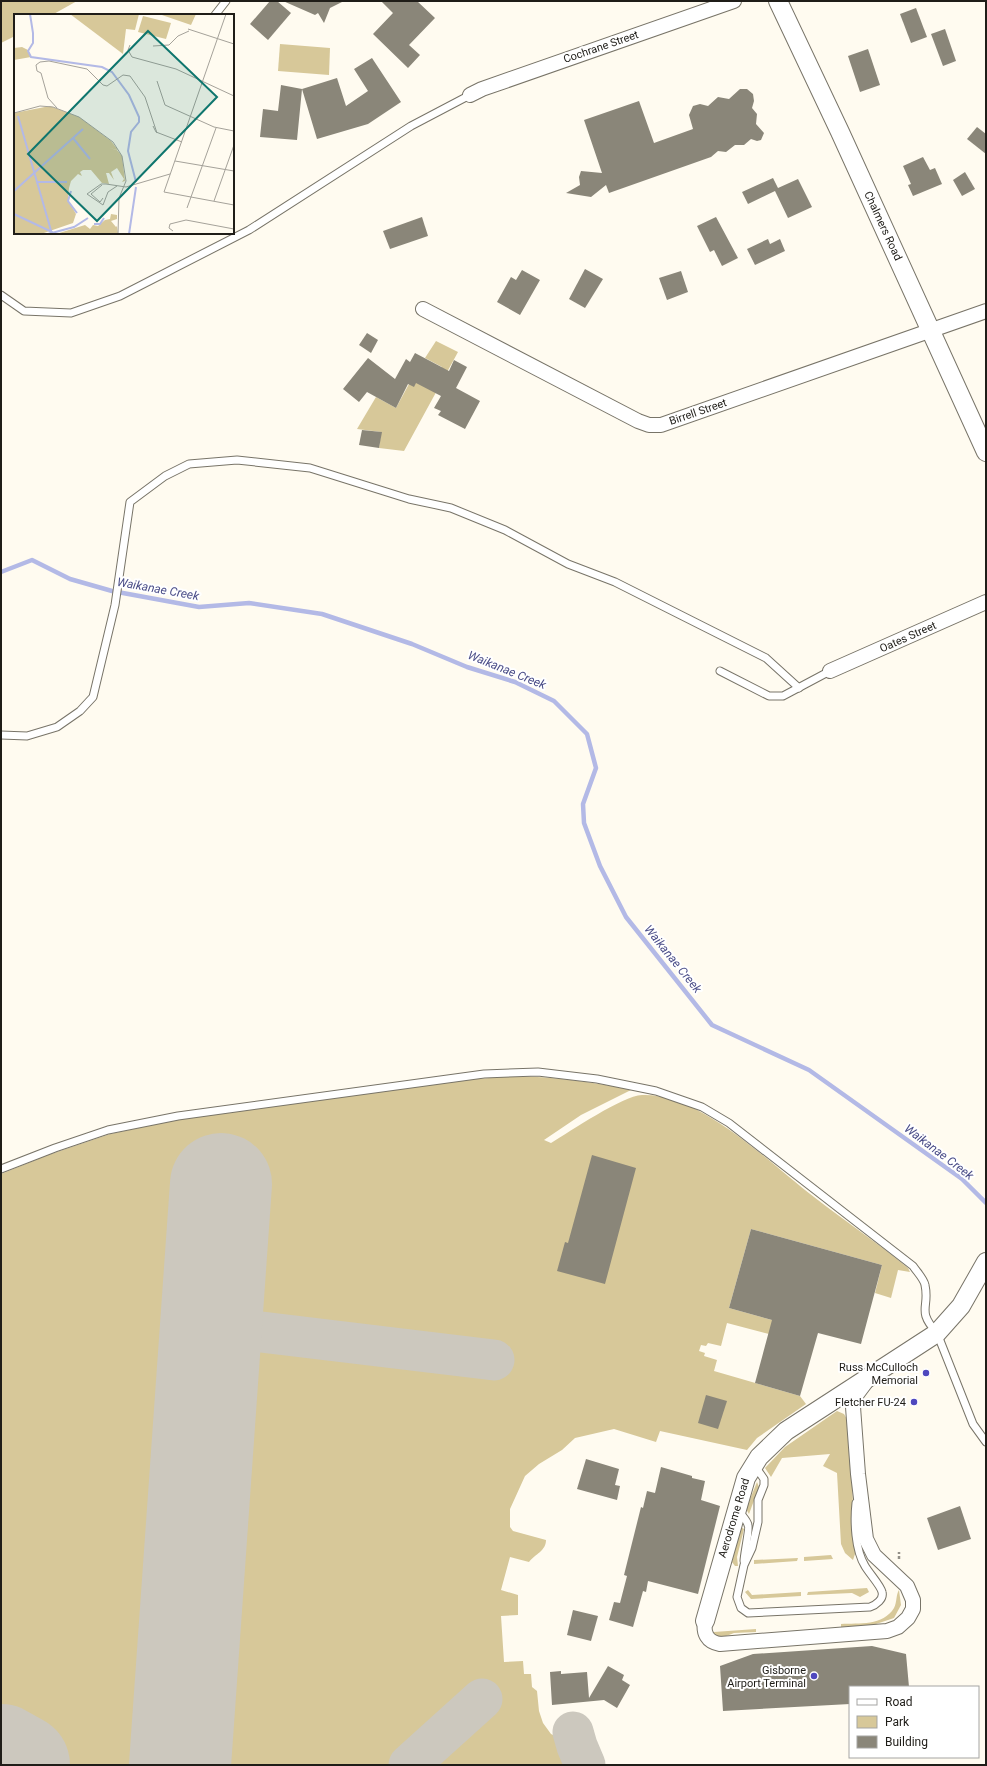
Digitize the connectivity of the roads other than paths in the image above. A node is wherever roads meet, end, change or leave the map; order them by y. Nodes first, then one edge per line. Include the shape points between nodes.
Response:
1 (226, 1) edge
2 (734, 1) edge
3 (778, 1) edge
4 (216, 14) edge
5 (470, 95) joint
6 (1, 295) edge
7 (423, 309) dead end
8 (986, 311) edge
9 (931, 330) junction
10 (986, 452) edge
11 (986, 602) edge
12 (720, 671) dead end
13 (830, 671) joint
14 (800, 688) junction
15 (1, 735) edge
16 (1, 1169) edge
17 (986, 1262) edge
18 (937, 1333) junction
19 (882, 1369) junction
20 (986, 1442) edge
21 (759, 1457) junction
22 (858, 1474) junction
23 (738, 1502) junction
24 (744, 1566) junction
25 (705, 1621) joint

1 - 4 lane
2 - 5 street, Cochrane Street
3 - 9 street, Chalmers Road
5 - 6 lane via 411,126 249,230 120,296 72,313 24,311
7 - 9 street, Birrell Street via 649,425 668,423
8 - 9 street, Birrell Street
9 - 10 street, Chalmers Road
11 - 13 street, Oates Street
12 - 14 lane via 769,696 783,696
13 - 14 lane
14 - 15 lane via 766,658 615,582 568,564 505,530 451,508 409,499 310,468 237,460 189,464 165,476 130,502 115,605 93,697 80,711 57,727 27,736
16 - 18 lane via 108,1130 178,1116 484,1074 538,1072 596,1078 656,1091 702,1107 729,1123 913,1266 925,1284 927,1322
17 - 18 street, Aerodrome Road via 961,1306
18 - 19 street, Aerodrome Road
18 - 20 lane via 973,1424
19 - 21 street, Aerodrome Road via 786,1431
19 - 22 street via 866,1382 854,1401
21 - 23 street, Aerodrome Road via 746,1478
21 - 24 lane via 756,1466 764,1479 764,1485 758,1500 758,1522 752,1548
22 - 24 lane via 855,1507 859,1550 865,1566 881,1590 882,1597 876,1604 870,1607 748,1613 739,1605 737,1597
22 - 25 street via 866,1539 870,1550 907,1586 913,1596 913,1609 903,1623 887,1631 720,1644 712,1642 706,1636
23 - 24 lane via 739,1511 749,1528 745,1542
23 - 25 street, Aerodrome Road

